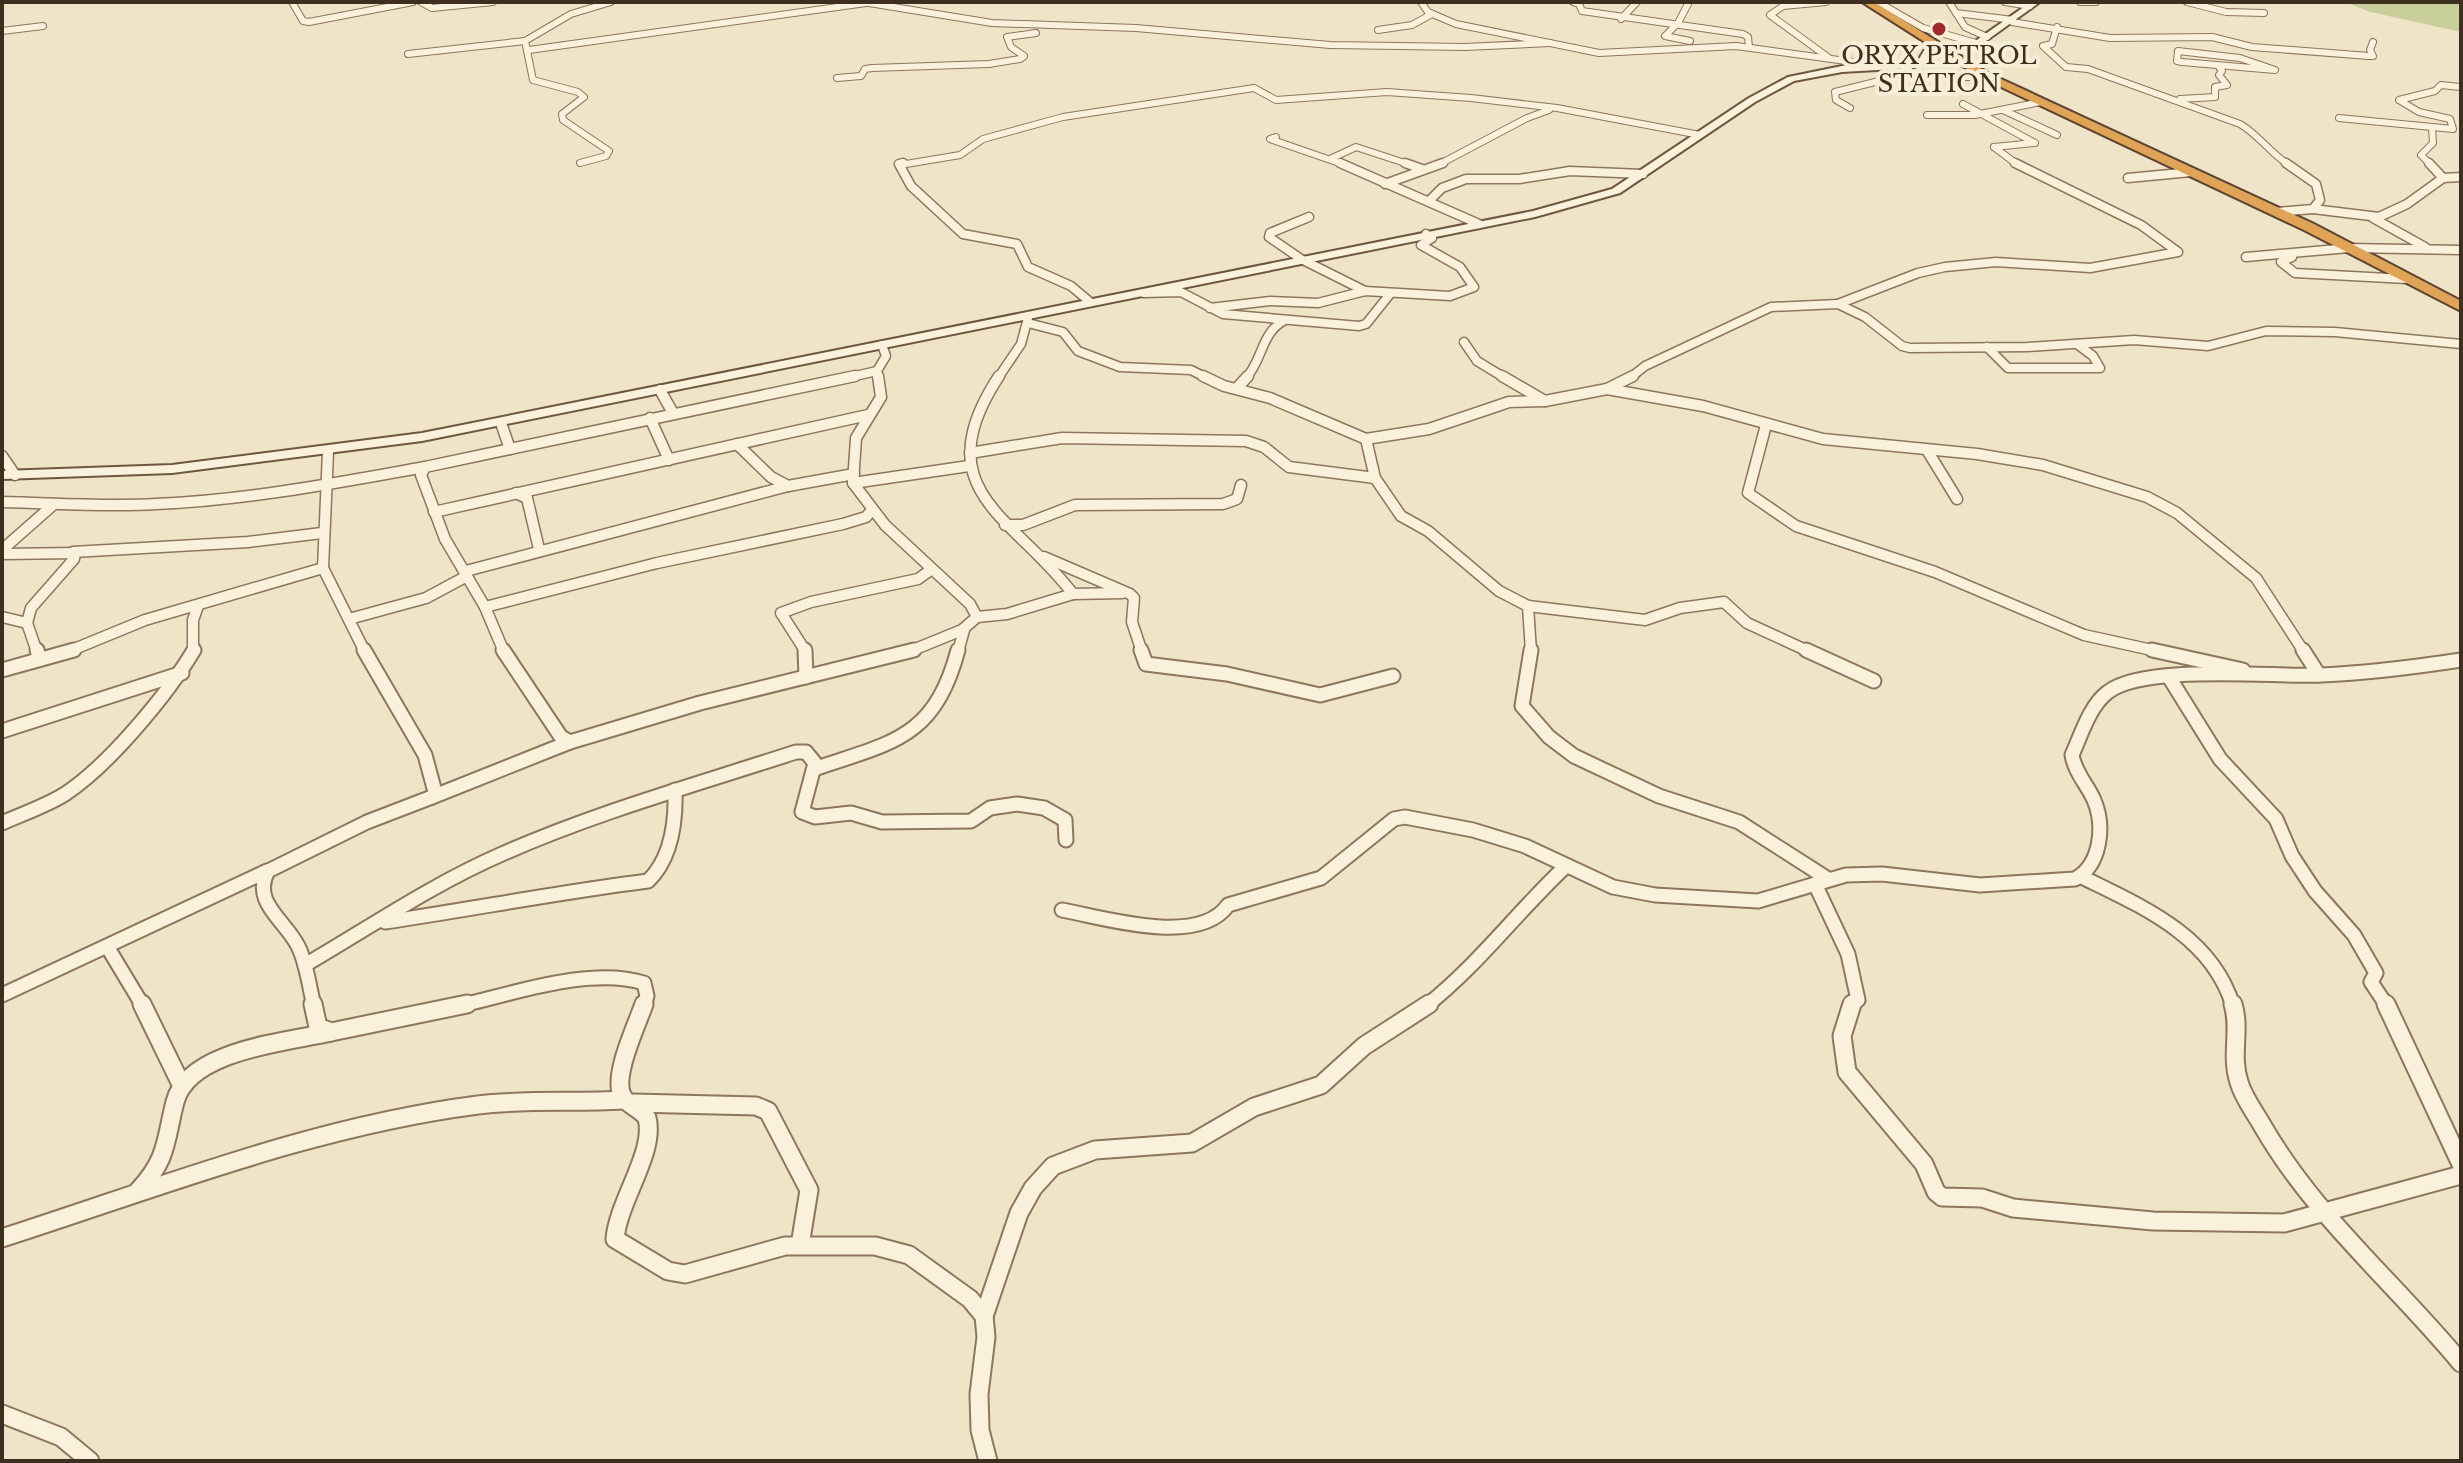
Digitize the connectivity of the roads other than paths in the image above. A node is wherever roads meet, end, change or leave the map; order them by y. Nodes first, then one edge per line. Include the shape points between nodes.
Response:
1 (292, 2) edge
2 (413, 2) edge
3 (421, 2) edge
4 (493, 2) edge
5 (611, 2) edge
6 (864, 2) edge
7 (1421, 2) edge
8 (1573, 2) edge
9 (1637, 2) edge
10 (1683, 2) edge
11 (1689, 2) edge
12 (1826, 2) edge
13 (1867, 2) edge
14 (1878, 2) edge
15 (1949, 2) edge
16 (2005, 2) edge
17 (2080, 2) edge
18 (2096, 2) edge
19 (2187, 2) edge
20 (2033, 4) edge
21 (564, 9) dead end
22 (1956, 13) junction
23 (2264, 13) dead end
24 (571, 14) junction
25 (1432, 14) junction
26 (1621, 19) junction
27 (2013, 21) junction
28 (1674, 25) junction
29 (43, 26) dead end
30 (1082, 26) junction
31 (2057, 27) junction
32 (1378, 30) dead end
33 (2, 31) edge
34 (1987, 37) junction
35 (525, 41) junction
36 (2373, 42) dead end
37 (1550, 43) junction
38 (1976, 43) junction
39 (1722, 46) junction
40 (1749, 47) junction
41 (1939, 49) junction
42 (529, 50) junction
43 (408, 54) dead end
44 (1829, 58) junction
45 (1912, 65) junction
46 (1883, 66) junction
47 (2219, 67) junction
48 (1989, 77) junction
49 (837, 78) dead end
50 (1891, 78) junction
51 (2460, 87) edge
52 (2178, 99) junction
53 (2041, 102) junction
54 (1963, 104) dead end
55 (1850, 108) dead end
56 (1561, 109) junction
57 (2003, 110) junction
58 (1983, 114) junction
59 (1927, 115) dead end
60 (2339, 118) dead end
61 (2432, 132) junction
62 (1700, 135) junction
63 (2057, 135) dead end
64 (1276, 137) dead end
65 (2459, 137) dead end
66 (1330, 159) junction
67 (580, 163) dead end
68 (1422, 169) junction
69 (2191, 172) junction
70 (1643, 174) junction
71 (2461, 177) edge
72 (2128, 178) dead end
73 (2443, 178) junction
74 (1385, 184) junction
75 (1429, 201) junction
76 (2313, 209) junction
77 (2277, 212) junction
78 (1309, 217) dead end
79 (2373, 218) junction
80 (1479, 224) junction
81 (1426, 234) junction
82 (2349, 248) junction
83 (2428, 248) junction
84 (2461, 250) edge
85 (2302, 252) junction
86 (2246, 257) dead end
87 (1301, 259) junction
88 (2407, 279) junction
89 (1365, 291) junction
90 (1144, 293) junction
91 (1390, 294) junction
92 (1090, 302) junction
93 (1838, 304) junction
94 (2461, 307) edge
95 (1210, 308) junction
96 (1028, 319) junction
97 (1285, 320) junction
98 (1464, 342) dead end
99 (2077, 344) junction
100 (2461, 344) edge
101 (882, 345) junction
102 (1987, 347) junction
103 (877, 371) junction
104 (1237, 388) junction
105 (1607, 389) junction
106 (660, 390) junction
107 (1545, 401) junction
108 (673, 413) junction
109 (868, 415) junction
110 (650, 418) junction
111 (501, 423) junction
112 (1766, 425) junction
113 (1366, 439) junction
114 (737, 444) junction
115 (510, 449) junction
116 (1927, 450) junction
117 (328, 452) junction
118 (970, 453) junction
119 (2, 456) edge
120 (669, 460) junction
121 (425, 467) junction
122 (971, 471) junction
123 (8, 475) edge
124 (854, 478) junction
125 (1375, 478) junction
126 (326, 484) junction
127 (1241, 485) dead end
128 (788, 486) junction
129 (521, 495) junction
130 (1957, 499) dead end
131 (2, 502) edge
132 (53, 505) junction
133 (872, 510) junction
134 (434, 512) junction
135 (1005, 525) junction
136 (322, 533) junction
137 (539, 549) junction
138 (2, 552) edge
139 (73, 552) junction
140 (1037, 555) junction
141 (323, 568) junction
142 (932, 569) junction
143 (466, 573) junction
144 (1073, 594) junction
145 (1130, 594) junction
146 (198, 606) junction
147 (1528, 606) junction
148 (485, 607) junction
149 (31, 608) junction
150 (5, 617) edge
151 (977, 617) junction
152 (349, 619) junction
153 (27, 623) junction
154 (964, 630) junction
155 (39, 657) junction
156 (2461, 660) edge
157 (2, 670) edge
158 (182, 673) junction
159 (2265, 674) junction
160 (2319, 675) junction
161 (1393, 676) dead end
162 (806, 677) junction
163 (2169, 677) junction
164 (1874, 681) dead end
165 (2, 731) edge
166 (570, 742) junction
167 (814, 769) junction
168 (675, 790) junction
169 (432, 797) junction
170 (2, 823) edge
171 (1066, 840) dead end
172 (1565, 867) junction
173 (268, 871) junction
174 (2082, 877) junction
175 (1821, 882) junction
176 (1062, 910) dead end
177 (380, 923) junction
178 (108, 948) junction
179 (305, 965) junction
180 (2, 995) edge
181 (331, 1032) junction
182 (180, 1082) junction
183 (629, 1101) junction
184 (2461, 1164) edge
185 (2461, 1175) edge
186 (136, 1192) junction
187 (2323, 1215) junction
188 (2, 1238) edge
189 (800, 1245) junction
190 (984, 1316) junction
191 (2461, 1363) edge
192 (2, 1414) edge
193 (90, 1461) edge
194 (988, 1461) edge

1 - 2 street via 309,22
3 - 4 street via 432,8
5 - 24 street
6 - 30 street via 992,23
6 - 42 street via 782,11 749,22 627,40
7 - 25 street
8 - 26 street via 1582,11
9 - 26 street
10 - 11 street
11 - 28 street
12 - 44 street via 1783,6 1770,15
13 - 41 highway
14 - 38 street via 1923,28
15 - 22 street
16 - 20 street
17 - 18 street
19 - 23 street via 2226,12
20 - 27 main road
21 - 24 street
22 - 27 street
22 - 34 street via 1965,27
24 - 35 street
25 - 32 street via 1412,25
25 - 37 street via 1483,31
26 - 28 street
27 - 31 street
27 - 34 main road
28 - 39 street via 1667,38
28 - 40 street via 1743,34
29 - 33 street
30 - 37 street via 1346,46
30 - 49 street via 1008,36 1009,45 1023,58 868,68 861,76
31 - 36 street via 2110,38 2207,37 2244,46 2369,56
31 - 52 street via 2052,44 2043,46 2066,67 2088,69
34 - 38 main road
35 - 42 street
35 - 43 street
37 - 39 street via 1620,54
38 - 41 main road
39 - 40 street
40 - 44 street
41 - 45 main road
41 - 48 highway
42 - 67 street via 533,80 584,97 562,114 563,120 609,151
44 - 46 street
45 - 46 main road
45 - 50 street
46 - 62 main road via 1800,76
47 - 47 street via 2177,61 2175,52 2237,57 2275,70
47 - 52 street via 2227,85 2215,87 2215,97
48 - 50 street
48 - 53 highway
50 - 55 street via 1835,92 1836,100
51 - 61 street via 2441,85 2399,100 2425,114 2450,119 2453,129
52 - 76 street via 2256,133 2272,154 2316,184 2320,200
53 - 57 street
53 - 69 highway
54 - 58 street
56 - 62 street
56 - 68 street via 1531,114 1487,143
56 - 92 street via 1387,92 1276,100 1254,88 1063,117 983,139 960,155 899,164 911,186 963,234 1017,244 1028,267 1066,283
57 - 58 street
57 - 63 street
58 - 59 street
58 - 93 street via 2035,143 1992,149 2145,227 2178,252 2090,268 1996,262 1945,267
60 - 61 street
61 - 65 street
61 - 73 street via 2433,143 2421,155
62 - 70 main road
64 - 66 street via 1270,139
66 - 68 street via 1356,147
66 - 74 street
68 - 74 street
69 - 72 street
69 - 77 highway
70 - 75 street via 1570,171 1519,179 1466,179 1442,188
70 - 80 main road via 1600,197
71 - 73 street
73 - 79 street via 2402,207
74 - 75 street
75 - 80 street
76 - 77 street
76 - 79 street
77 - 82 highway
78 - 87 street via 1268,234
79 - 83 street
80 - 81 main road
81 - 87 main road
81 - 91 street via 1432,238 1421,245 1457,264 1474,287 1450,296
82 - 83 street
82 - 85 street
82 - 88 highway
83 - 84 street
85 - 86 street
85 - 88 street via 2281,262 2300,274
87 - 89 street
87 - 90 main road
88 - 94 highway
89 - 91 street
89 - 95 street via 1318,303 1270,301
90 - 92 main road
90 - 95 street via 1181,292
91 - 97 street via 1363,325
92 - 96 main road
93 - 102 street via 1906,347
93 - 105 street via 1761,311
95 - 97 street
96 - 101 main road
96 - 104 street via 1063,332 1078,351 1109,364 1191,370
96 - 118 street via 1018,351 984,407
97 - 104 street via 1271,331 1258,365
98 - 107 street via 1481,364
99 - 100 street via 2134,340 2208,346 2266,331
99 - 102 street
99 - 102 street via 2100,368 2008,368
101 - 103 street via 886,356
101 - 106 main road
103 - 108 street
103 - 109 street via 881,397
104 - 113 street
105 - 107 street
105 - 112 street via 1703,406
106 - 108 street
106 - 111 main road
107 - 113 street via 1509,402 1429,429
108 - 110 street
109 - 114 street
109 - 124 street via 856,438
110 - 115 street
110 - 120 street
111 - 115 street
111 - 117 main road
112 - 116 street via 1843,442
112 - 159 street via 1748,493 1785,521 1935,572 2094,639
113 - 125 street
114 - 120 street
114 - 128 street
115 - 121 street
116 - 130 street via 1944,486
116 - 160 street via 2068,471 2168,508 2256,578
117 - 123 main road via 172,469
117 - 126 street
118 - 122 street
118 - 125 street via 1062,438 1246,441 1264,447 1289,467
119 - 123 street
120 - 129 street
121 - 126 street
121 - 134 street via 421,475
122 - 124 street
122 - 135 street via 989,508
124 - 128 street
124 - 133 street
125 - 147 street via 1401,516 1428,531 1499,591
126 - 132 street via 183,502
126 - 136 street
127 - 135 street via 1237,499 1223,504 1075,505 1023,525
128 - 137 street
129 - 134 street
129 - 137 street
131 - 132 street
132 - 138 street
133 - 142 street
133 - 148 street via 843,524 657,563
134 - 143 street
135 - 140 street
136 - 139 street
136 - 141 street
137 - 143 street
138 - 139 street
139 - 149 street via 74,559
140 - 144 street
140 - 145 street
141 - 146 street
141 - 152 street
142 - 151 street
142 - 162 street via 918,579 781,613 810,661
143 - 148 street
143 - 152 street via 454,585 419,599
144 - 145 street
144 - 151 street via 1007,614
145 - 161 street via 1132,622 1146,664 1227,674 1320,695
146 - 155 street via 145,620 81,648
146 - 158 street via 194,650
147 - 164 street via 1645,620 1724,602 1747,623
147 - 175 street via 1532,662 1522,706 1549,737 1592,766 1739,822
148 - 166 street via 498,643 553,729
149 - 150 street
149 - 153 street
150 - 153 street
151 - 154 street
152 - 169 street via 425,755
153 - 155 street
154 - 162 street via 897,655
154 - 167 street via 947,691 920,726 882,748
155 - 157 street
156 - 160 street
158 - 165 street
158 - 170 street via 88,776 63,795
159 - 160 street
159 - 163 street
162 - 166 street
163 - 174 street via 2110,690 2072,755 2096,805 2100,831 2096,855
163 - 184 street via 2220,759 2276,819 2315,891 2354,935 2376,973 2371,982 2408,1048 2432,1113
166 - 169 street
167 - 168 street via 812,757 796,752
167 - 171 street via 802,808 808,816 848,812 882,822 971,821 986,808 1038,805 1065,820
168 - 177 street via 502,854
168 - 177 street via 674,819 659,870 648,881
169 - 173 street
172 - 175 street via 1613,887 1655,895 1758,901
172 - 176 street via 1525,846 1405,817 1394,819 1321,878 1228,905 1219,918 1207,923 1135,924
172 - 190 street via 1462,978 1408,1021 1364,1046 1321,1085 1254,1107 1192,1143 1095,1150 1053,1166 1019,1213
173 - 178 street
173 - 179 street via 261,884 263,897 297,944
174 - 175 street via 2020,885 1882,874
174 - 187 street via 2164,917 2217,968 2238,1022 2233,1053 2239,1084 2282,1160
175 - 187 street via 1857,987 1858,1000 1849,1007 1842,1036 1847,1072 1924,1164 1942,1197 2181,1223 2284,1223
177 - 179 street
178 - 180 street
178 - 182 street via 153,1023
179 - 181 street via 318,1027
181 - 182 street via 226,1056
181 - 183 street via 556,983 610,976 635,979 644,983 647,996 621,1075 619,1091
182 - 186 street via 162,1158
183 - 186 street via 517,1102 402,1117 227,1162
183 - 189 street via 756,1106 768,1111 809,1190
183 - 189 street via 643,1111 649,1138 617,1217 615,1239 668,1271 685,1274
185 - 187 street
186 - 188 street
187 - 191 street via 2418,1311
189 - 190 street via 895,1249 970,1299
190 - 194 street via 979,1394
192 - 193 street via 78,1445

